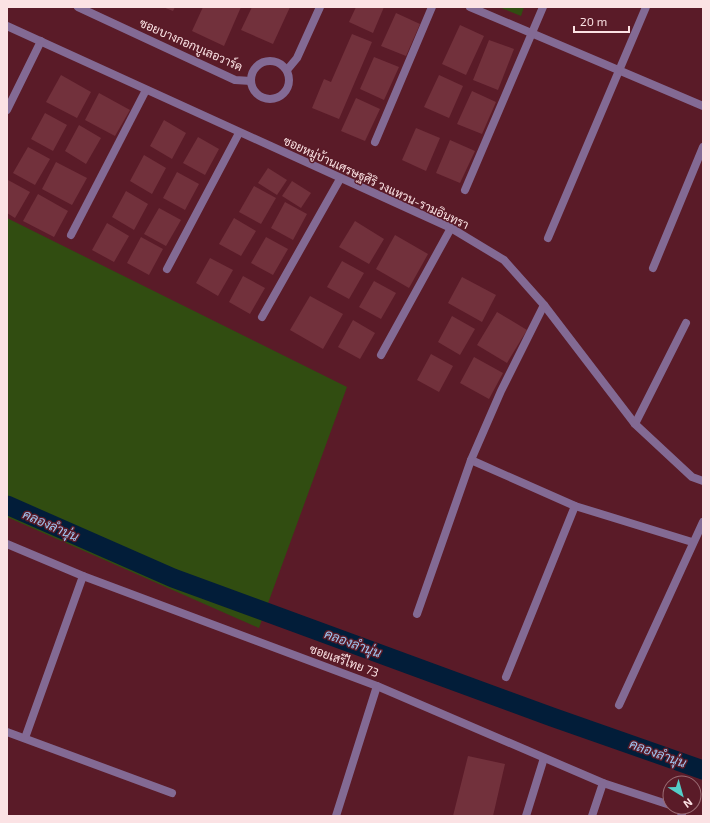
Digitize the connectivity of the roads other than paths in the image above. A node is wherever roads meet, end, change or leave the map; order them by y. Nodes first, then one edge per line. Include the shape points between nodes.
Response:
1 (78, 7) edge
2 (320, 7) edge
3 (432, 7) edge
4 (470, 7) edge
5 (543, 7) edge
6 (646, 7) edge
7 (7, 26) edge
8 (532, 34) junction
9 (41, 41) junction
10 (287, 70) junction
11 (619, 71) junction
12 (251, 81) junction
13 (146, 90) junction
14 (703, 106) edge
15 (7, 110) edge
16 (239, 133) junction
17 (375, 142) dead end
18 (703, 147) edge
19 (340, 179) junction
20 (465, 190) dead end
21 (451, 228) junction
22 (71, 235) dead end
23 (548, 238) dead end
24 (653, 268) dead end
25 (167, 269) dead end
26 (544, 305) junction
27 (262, 317) dead end
28 (686, 323) dead end
29 (381, 355) dead end
30 (635, 424) junction
31 (471, 460) junction
32 (703, 481) edge
33 (575, 506) junction
34 (703, 522) edge
35 (692, 542) junction
36 (7, 544) edge
37 (83, 576) junction
38 (417, 614) dead end
39 (506, 677) dead end
40 (377, 686) junction
41 (619, 705) dead end
42 (7, 732) edge
43 (25, 738) junction
44 (544, 758) junction
45 (603, 783) junction
46 (172, 793) dead end
47 (662, 802) edge
48 (336, 816) edge
49 (526, 816) edge
50 (592, 816) edge

1 - 12 street, ซอยบางกอกบูเลอวาร์ด via 235,80
2 - 10 street via 297,58
3 - 17 street
4 - 8 street
5 - 8 street
6 - 11 street
7 - 9 street, ซอยหมู่บ้านเศรษฐศิริ วงแหวน-รามอินทรา
8 - 11 street
8 - 20 street
9 - 13 street, ซอยหมู่บ้านเศรษฐศิริ วงแหวน-รามอินทรา
9 - 15 street
10 - 12 street, ซอยบางกอกบูเลอวาร์ด via 278,62 265,62 255,69
10 - 12 street, ซอยบางกอกบูเลอวาร์ด via 290,83 284,94 273,99 261,97 253,88
11 - 14 street
11 - 23 street
13 - 16 street, ซอยหมู่บ้านเศรษฐศิริ วงแหวน-รามอินทรา
13 - 22 street
16 - 19 street, ซอยหมู่บ้านเศรษฐศิริ วงแหวน-รามอินทรา
16 - 25 street
18 - 24 street
19 - 21 street, ซอยหมู่บ้านเศรษฐศิริ วงแหวน-รามอินทรา
19 - 27 street
21 - 26 street, ซอยหมู่บ้านเศรษฐศิริ วงแหวน-รามอินทรา via 504,260
21 - 29 street
26 - 30 street, ซอยหมู่บ้านเศรษฐศิริ วงแหวน-รามอินทรา
26 - 31 street via 501,391
28 - 30 street
30 - 32 street, ซอยหมู่บ้านเศรษฐศิริ วงแหวน-รามอินทรา via 692,477
31 - 33 street
31 - 38 street
33 - 35 street
33 - 39 street
34 - 35 street
35 - 41 street
36 - 37 street, ซอยเสรีไทย 73
37 - 40 street, ซอยเสรีไทย 73
37 - 43 street
40 - 44 street, ซอยเสรีไทย 73
40 - 48 street
42 - 43 street
43 - 46 street
44 - 45 street, ซอยเสรีไทย 73
44 - 49 street
45 - 47 street, ซอยเสรีไทย 73
45 - 50 street

